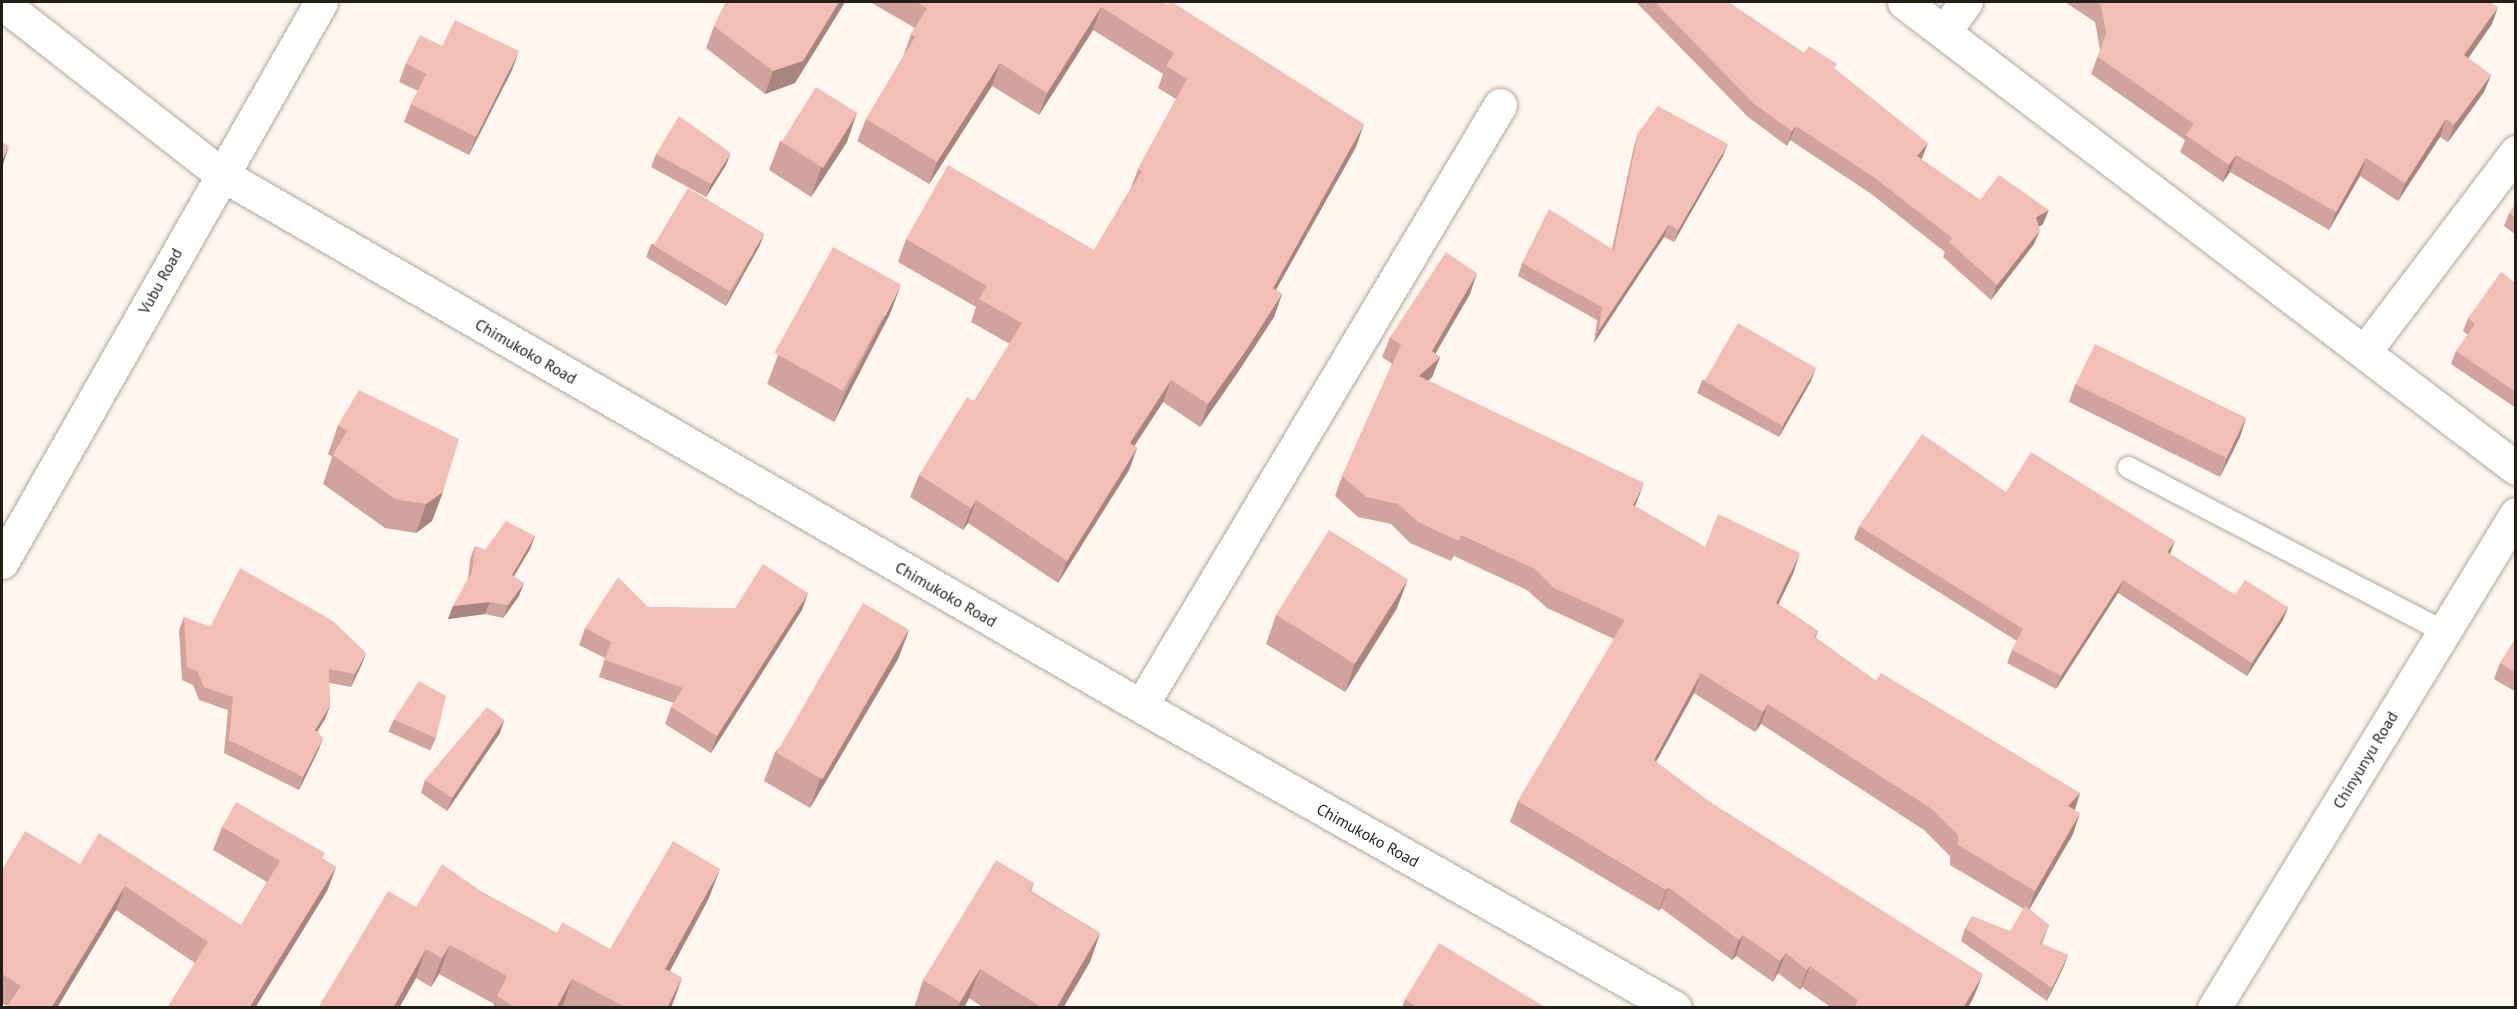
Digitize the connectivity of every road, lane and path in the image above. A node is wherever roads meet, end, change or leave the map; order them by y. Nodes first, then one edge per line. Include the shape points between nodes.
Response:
1 (321, 2) edge
2 (1904, 2) edge
3 (1966, 2) edge
4 (2, 3) edge
5 (1944, 32) junction
6 (1500, 105) dead end
7 (2516, 152) edge
8 (221, 174) junction
9 (2365, 351) junction
10 (2128, 467) dead end
11 (2516, 468) edge
12 (2516, 513) edge
13 (2, 562) edge
14 (2443, 631) junction
15 (1140, 706) junction
16 (1675, 1008) edge
17 (2214, 1008) edge

1 - 8 street, Vubu Road
2 - 5 street
3 - 5 street
4 - 8 street, Chimukoko Road
5 - 9 street
6 - 15 street
7 - 9 street
8 - 13 street, Vubu Road
8 - 15 street, Chimukoko Road
9 - 11 street
10 - 14 lane
12 - 14 street, Chinyunyu Road
14 - 17 street, Chinyunyu Road
15 - 16 street, Chimukoko Road

